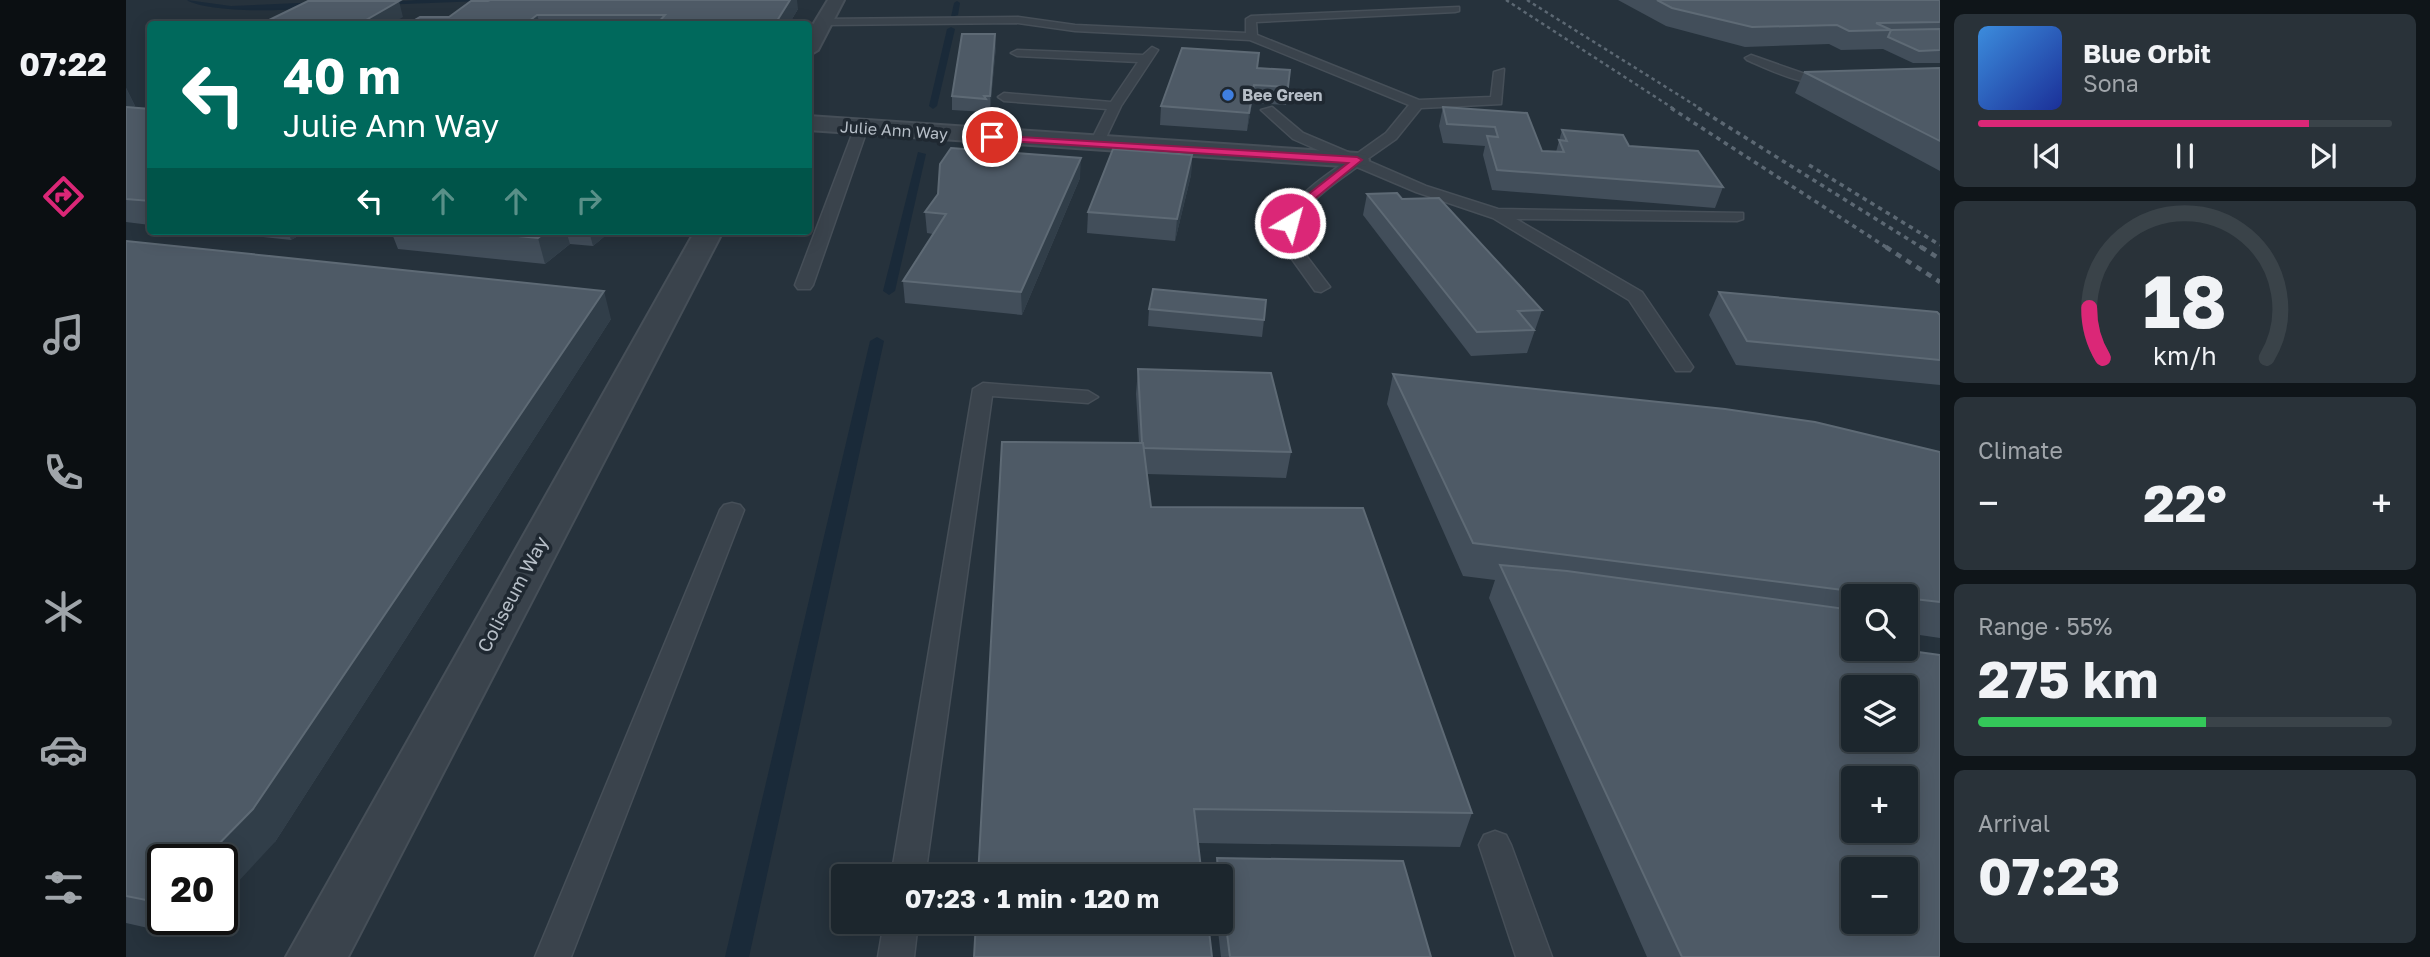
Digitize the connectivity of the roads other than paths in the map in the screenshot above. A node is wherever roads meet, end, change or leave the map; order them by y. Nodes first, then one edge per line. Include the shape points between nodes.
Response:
1 (836, 0) edge
2 (1455, 9) dead end
3 (824, 22) junction
4 (1164, 33) junction
5 (1252, 37) junction
6 (812, 43) edge
7 (1017, 53) dead end
8 (1752, 58) edge
9 (1146, 59) junction
10 (1500, 72) dead end
11 (1847, 78) edge
12 (1004, 97) dead end
13 (1417, 104) junction
14 (1115, 106) junction
15 (1267, 110) edge
16 (812, 123) edge
17 (861, 127) junction
18 (1096, 145) junction
19 (1357, 160) junction
20 (1497, 214) junction
21 (1737, 216) dead end
22 (707, 235) edge
23 (804, 285) dead end
24 (1321, 287) dead end
25 (1684, 367) dead end
26 (1088, 397) dead end
27 (732, 510) dead end
28 (1495, 845) dead end
29 (910, 864) edge
30 (899, 934) edge
31 (316, 957) edge
32 (553, 957) edge
33 (896, 957) edge
34 (1534, 957) edge

1 - 3 street
2 - 5 lane via 1251,19
3 - 4 lane via 1018,20
3 - 6 street
4 - 5 lane
4 - 9 lane
5 - 13 lane
7 - 9 lane
8 - 11 lane via 1807,79
9 - 14 lane
10 - 13 lane via 1497,101
12 - 14 lane
13 - 19 lane via 1391,136
14 - 18 lane
15 - 19 lane via 1298,136
16 - 17 street, Julie Ann Way
17 - 18 street, Julie Ann Way
17 - 23 lane
18 - 19 street, Julie Ann Way
19 - 20 lane via 1421,189
19 - 24 lane via 1296,209 1284,237
20 - 21 lane
20 - 25 lane via 1636,296
22 - 31 street, Coliseum Way
26 - 29 lane via 983,388
27 - 32 lane
28 - 34 lane
30 - 33 lane

